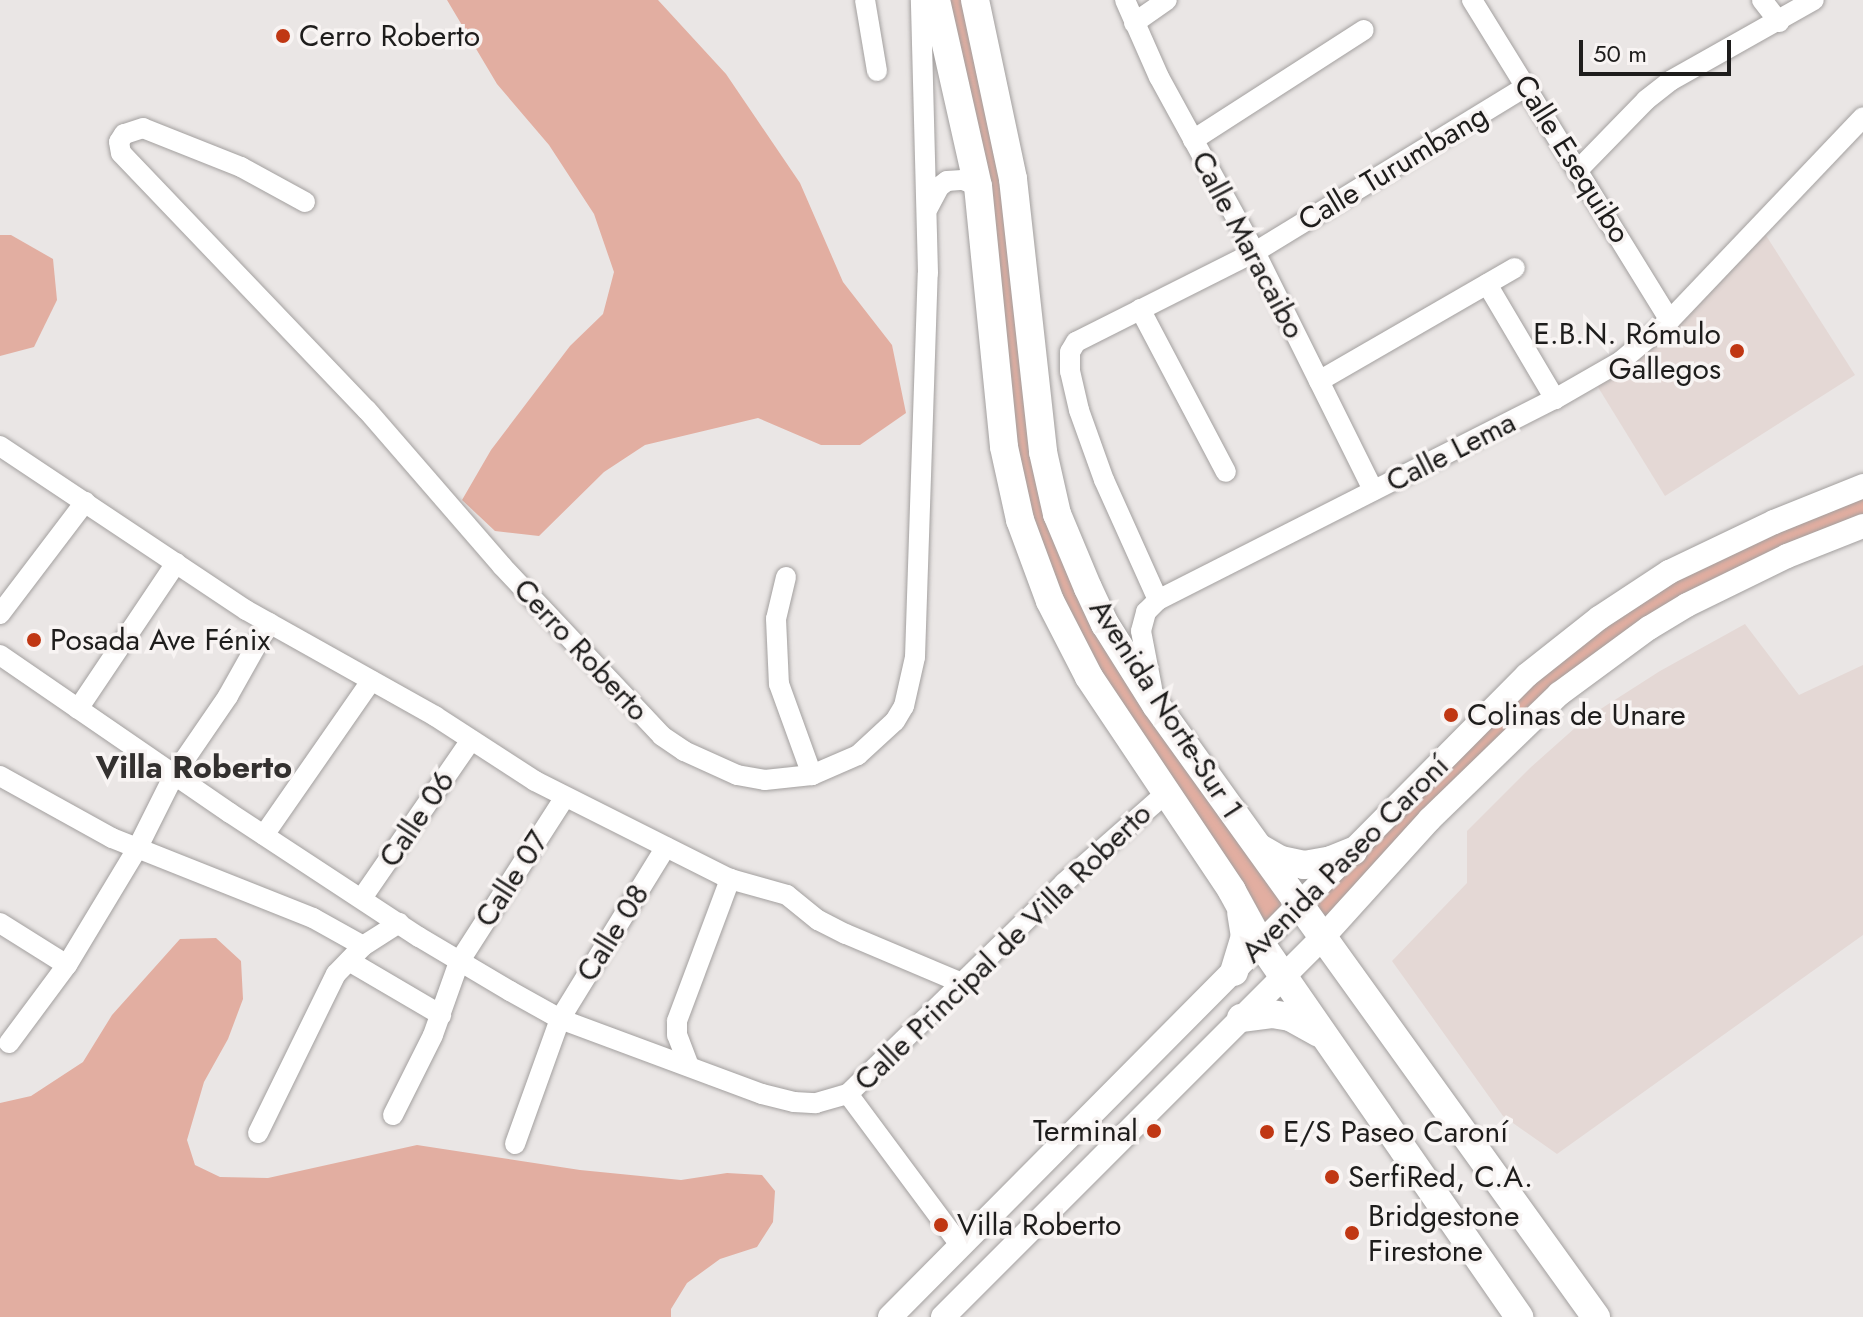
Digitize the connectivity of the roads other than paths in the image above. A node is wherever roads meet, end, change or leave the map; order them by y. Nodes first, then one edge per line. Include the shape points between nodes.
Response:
1 (865, 0) edge
2 (921, 0) edge
3 (936, 0) edge
4 (975, 0) edge
5 (1125, 0) edge
6 (1167, 0) edge
7 (1472, 0) edge
8 (1762, 0) edge
9 (1814, 0) edge
10 (1779, 22) junction
11 (1134, 23) junction
12 (1364, 30) dead end
13 (877, 71) dead end
14 (1527, 86) junction
15 (1863, 117) edge
16 (1193, 140) junction
17 (1579, 169) junction
18 (978, 186) junction
19 (305, 202) dead end
20 (928, 208) junction
21 (1255, 252) junction
22 (1515, 268) dead end
23 (1487, 284) junction
24 (1140, 309) junction
25 (1670, 320) junction
26 (1319, 381) junction
27 (1555, 399) junction
28 (0, 446) edge
29 (1226, 472) dead end
30 (1863, 486) edge
31 (1373, 490) junction
32 (85, 502) junction
33 (1863, 526) edge
34 (176, 563) junction
35 (786, 577) dead end
36 (1158, 600) junction
37 (0, 614) edge
38 (269, 623) junction
39 (0, 655) edge
40 (371, 681) junction
41 (1156, 705) junction
42 (78, 709) junction
43 (471, 740) junction
44 (174, 775) junction
45 (812, 775) junction
46 (0, 776) edge
47 (1166, 793) junction
48 (565, 797) junction
49 (264, 835) junction
50 (1255, 845) junction
51 (666, 847) junction
52 (137, 849) junction
53 (1353, 851) junction
54 (730, 879) junction
55 (1232, 891) junction
56 (362, 898) junction
57 (1300, 905) junction
58 (0, 923) edge
59 (399, 923) junction
60 (1323, 937) junction
61 (1261, 944) junction
62 (356, 954) junction
63 (459, 962) junction
64 (67, 965) junction
65 (1234, 972) junction
66 (1283, 976) junction
67 (962, 983) junction
68 (441, 1015) junction
69 (1241, 1018) junction
70 (560, 1019) junction
71 (1325, 1038) junction
72 (9, 1043) dead end
73 (689, 1066) junction
74 (848, 1094) junction
75 (393, 1115) dead end
76 (258, 1133) dead end
77 (515, 1144) dead end
78 (961, 1246) junction
79 (890, 1317) edge
80 (943, 1317) edge
81 (1519, 1317) edge
82 (1596, 1317) edge

1 - 13 street
2 - 20 street, Cerro Roberto
3 - 18 main road, Avenida Norte-Sur 1
4 - 41 main road, Avenida Norte-Sur 1 via 1013,179 1049,484 1105,624
5 - 11 street, Calle Maracaibo
6 - 11 street
7 - 14 street, Calle Esequibo
8 - 10 street
9 - 10 street
10 - 17 street via 1670,81
11 - 16 street, Calle Maracaibo
12 - 16 street
14 - 17 street, Calle Esequibo
14 - 21 street, Calle Turumbang
15 - 25 street, Calle Lema
16 - 21 street, Calle Maracaibo
17 - 25 street, Calle Esequibo
18 - 20 street via 947,181
18 - 47 main road, Avenida Norte-Sur 1 via 998,407 1020,520 1068,641
19 - 45 street, Cerro Roberto via 241,167 143,128 124,134 119,142 121,153 367,410 502,566 662,736 737,775 765,780
20 - 45 street, Cerro Roberto via 911,683 904,706 877,740 858,755
21 - 24 street, Calle Turumbang
21 - 26 street, Calle Maracaibo
22 - 23 street
23 - 26 street
23 - 27 street
24 - 29 street
24 - 36 street, Calle Turumbang via 1087,336 1070,352 1070,371 1104,480
25 - 27 street, Calle Lema via 1621,361
26 - 31 street, Calle Maracaibo
27 - 31 street, Calle Lema
28 - 32 street
30 - 53 street, Avenida Paseo Caroní via 1718,547 1599,618 1527,675
31 - 36 street, Calle Lema
32 - 34 street
32 - 37 street
33 - 60 street, Avenida Paseo Caroní via 1687,605 1571,684 1430,819
34 - 38 street
34 - 42 street
35 - 45 street via 776,619 779,684
36 - 41 street via 1146,612 1141,631
38 - 40 street
38 - 44 street
39 - 42 street, Calle Principal de Villa Roberto
40 - 43 street
40 - 49 street
41 - 50 main road, Avenida Norte-Sur 1
42 - 44 street, Calle Principal de Villa Roberto
43 - 48 street
43 - 56 street, Calle 06
44 - 49 street, Calle Principal de Villa Roberto
44 - 52 street
46 - 52 street
47 - 55 main road, Avenida Norte-Sur 1
47 - 67 street, Calle Principal de Villa Roberto
48 - 51 street
48 - 63 street, Calle 07
49 - 56 street, Calle Principal de Villa Roberto
50 - 53 main road via 1281,860 1304,865
50 - 57 main road, Avenida Norte-Sur 1
51 - 54 street
51 - 70 street, Calle 08
52 - 62 street via 313,918
52 - 64 street
53 - 57 street, Avenida Paseo Caroní
54 - 67 street via 787,895 818,920
54 - 73 street via 677,1021
55 - 61 main road, Avenida Norte-Sur 1
55 - 65 main road via 1245,937
56 - 59 street, Calle Principal de Villa Roberto
57 - 60 main road, Avenida Norte-Sur 1
57 - 61 street, Avenida Paseo Caroní
58 - 64 street
59 - 62 street
59 - 63 street, Calle Principal de Villa Roberto
60 - 66 street, Avenida Paseo Caroní
60 - 82 main road, Avenida Norte-Sur 1
61 - 65 street, Avenida Paseo Caroní
61 - 66 main road, Avenida Norte-Sur 1
62 - 68 street
62 - 76 street via 336,974
63 - 68 street, Calle 07
63 - 70 street, Calle Principal de Villa Roberto
64 - 72 street
65 - 78 street, Avenida Paseo Caroní
66 - 69 street, Avenida Paseo Caroní
66 - 71 main road, Avenida Norte-Sur 1
67 - 74 street, Calle Principal de Villa Roberto
68 - 75 street, Calle 07
69 - 71 main road via 1290,1017
69 - 80 street, Avenida Paseo Caroní
70 - 73 street, Calle Principal de Villa Roberto
70 - 77 street, Calle 08
71 - 81 main road, Avenida Norte-Sur 1
73 - 74 street, Calle Principal de Villa Roberto via 794,1102 816,1103
74 - 78 street
78 - 79 street, Avenida Paseo Caroní

